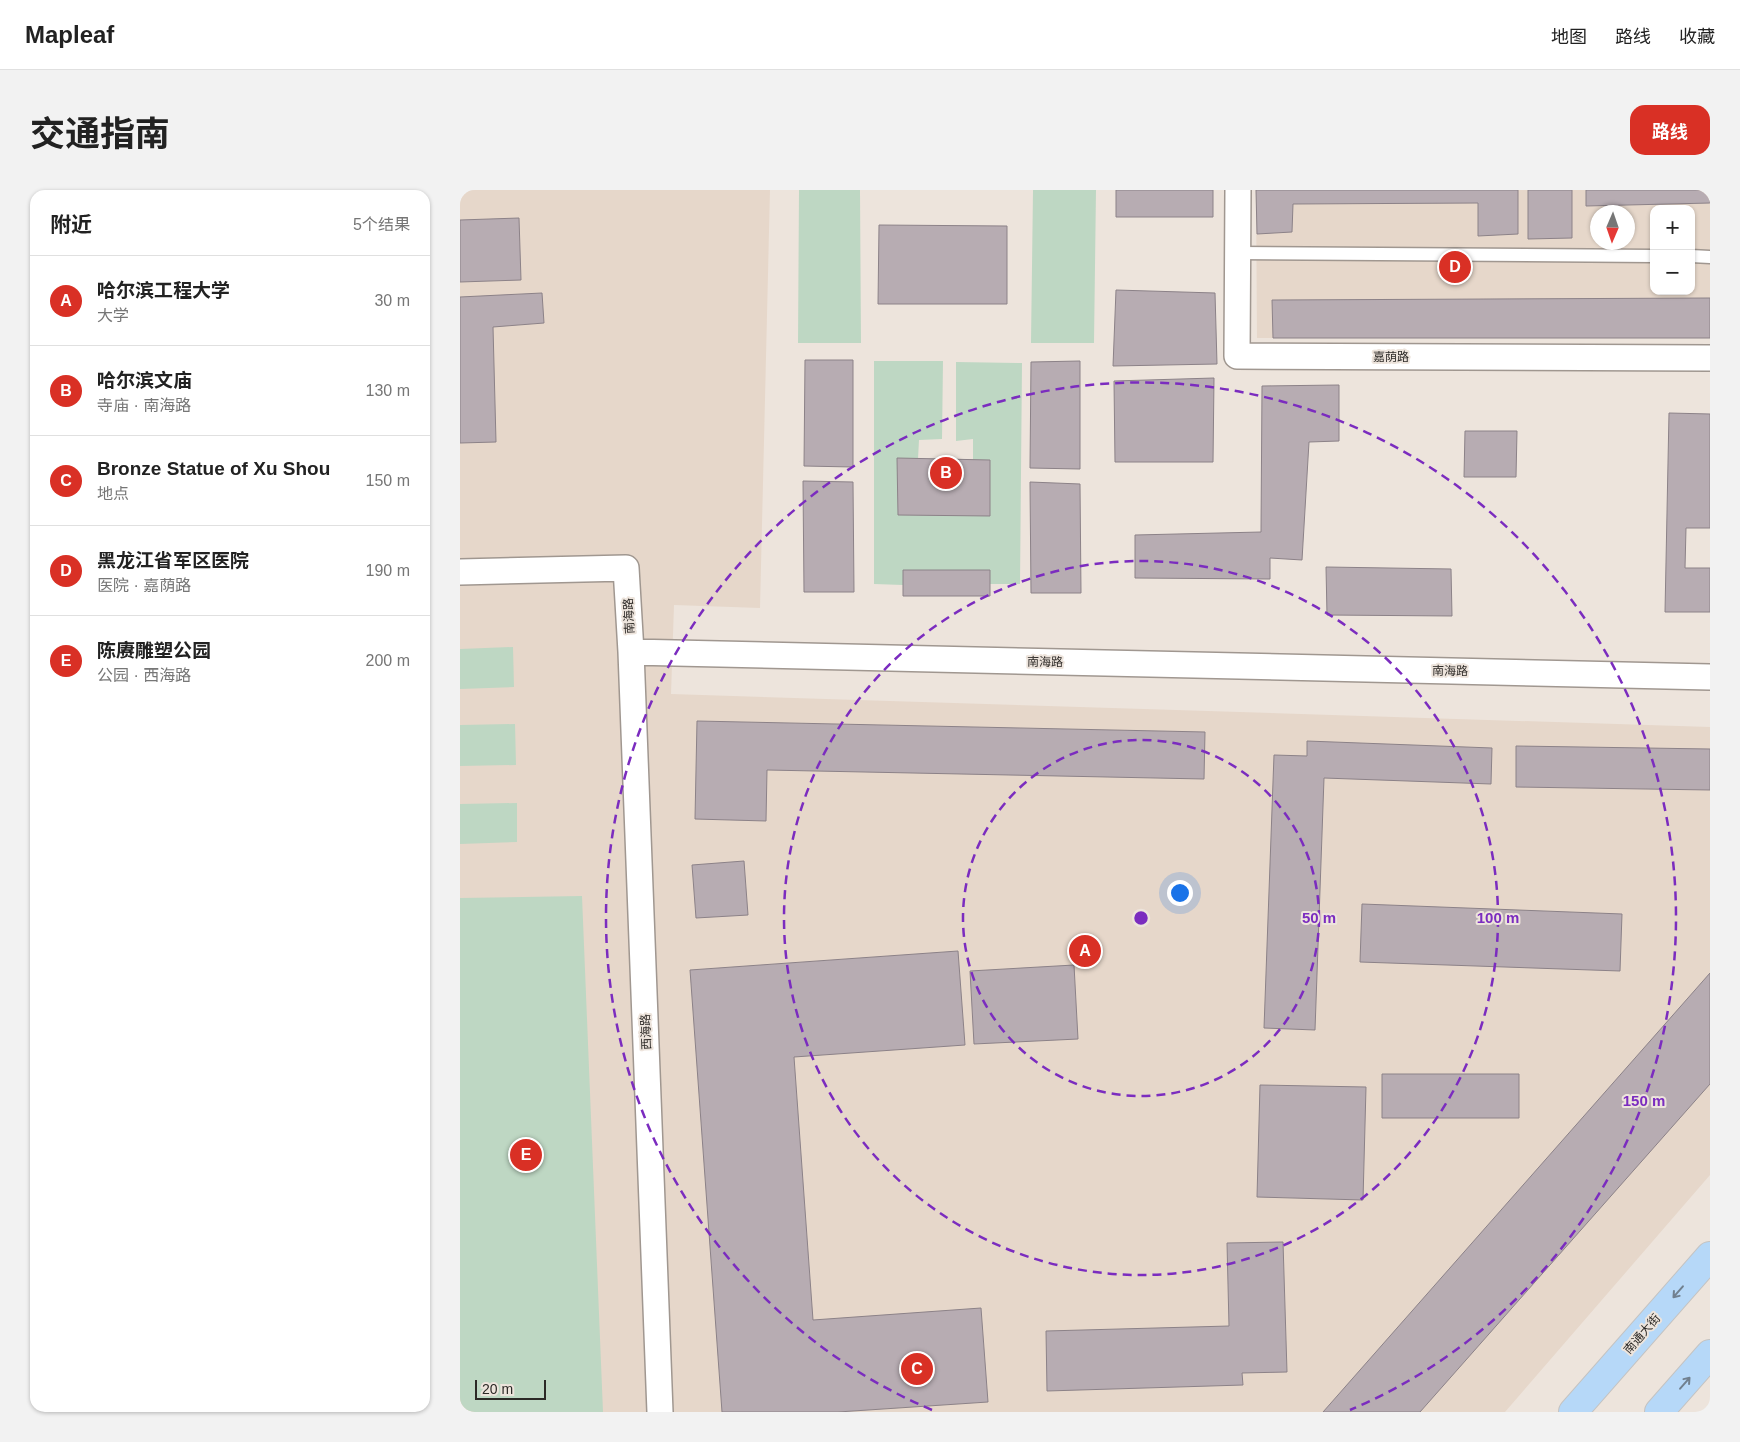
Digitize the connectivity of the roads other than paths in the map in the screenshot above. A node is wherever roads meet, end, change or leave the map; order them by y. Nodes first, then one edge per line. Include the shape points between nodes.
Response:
1 (1238, 190) edge
2 (1238, 253) junction
3 (1650, 256) edge
4 (1695, 256) edge
5 (1710, 257) edge
6 (1710, 358) edge
7 (460, 572) edge
8 (631, 652) junction
9 (1710, 677) edge
10 (1710, 1256) edge
11 (1710, 1354) edge
12 (660, 1412) edge
13 (1573, 1412) edge
14 (1659, 1412) edge

1 - 2 street, 嘉荫路
2 - 3 lane
2 - 6 street, 嘉荫路 via 1237,356
4 - 5 lane
7 - 8 street, 南海路 via 626,568
8 - 9 street, 南海路
8 - 12 street, 西海路
10 -> 13 highway, 南通大街
14 -> 11 highway

